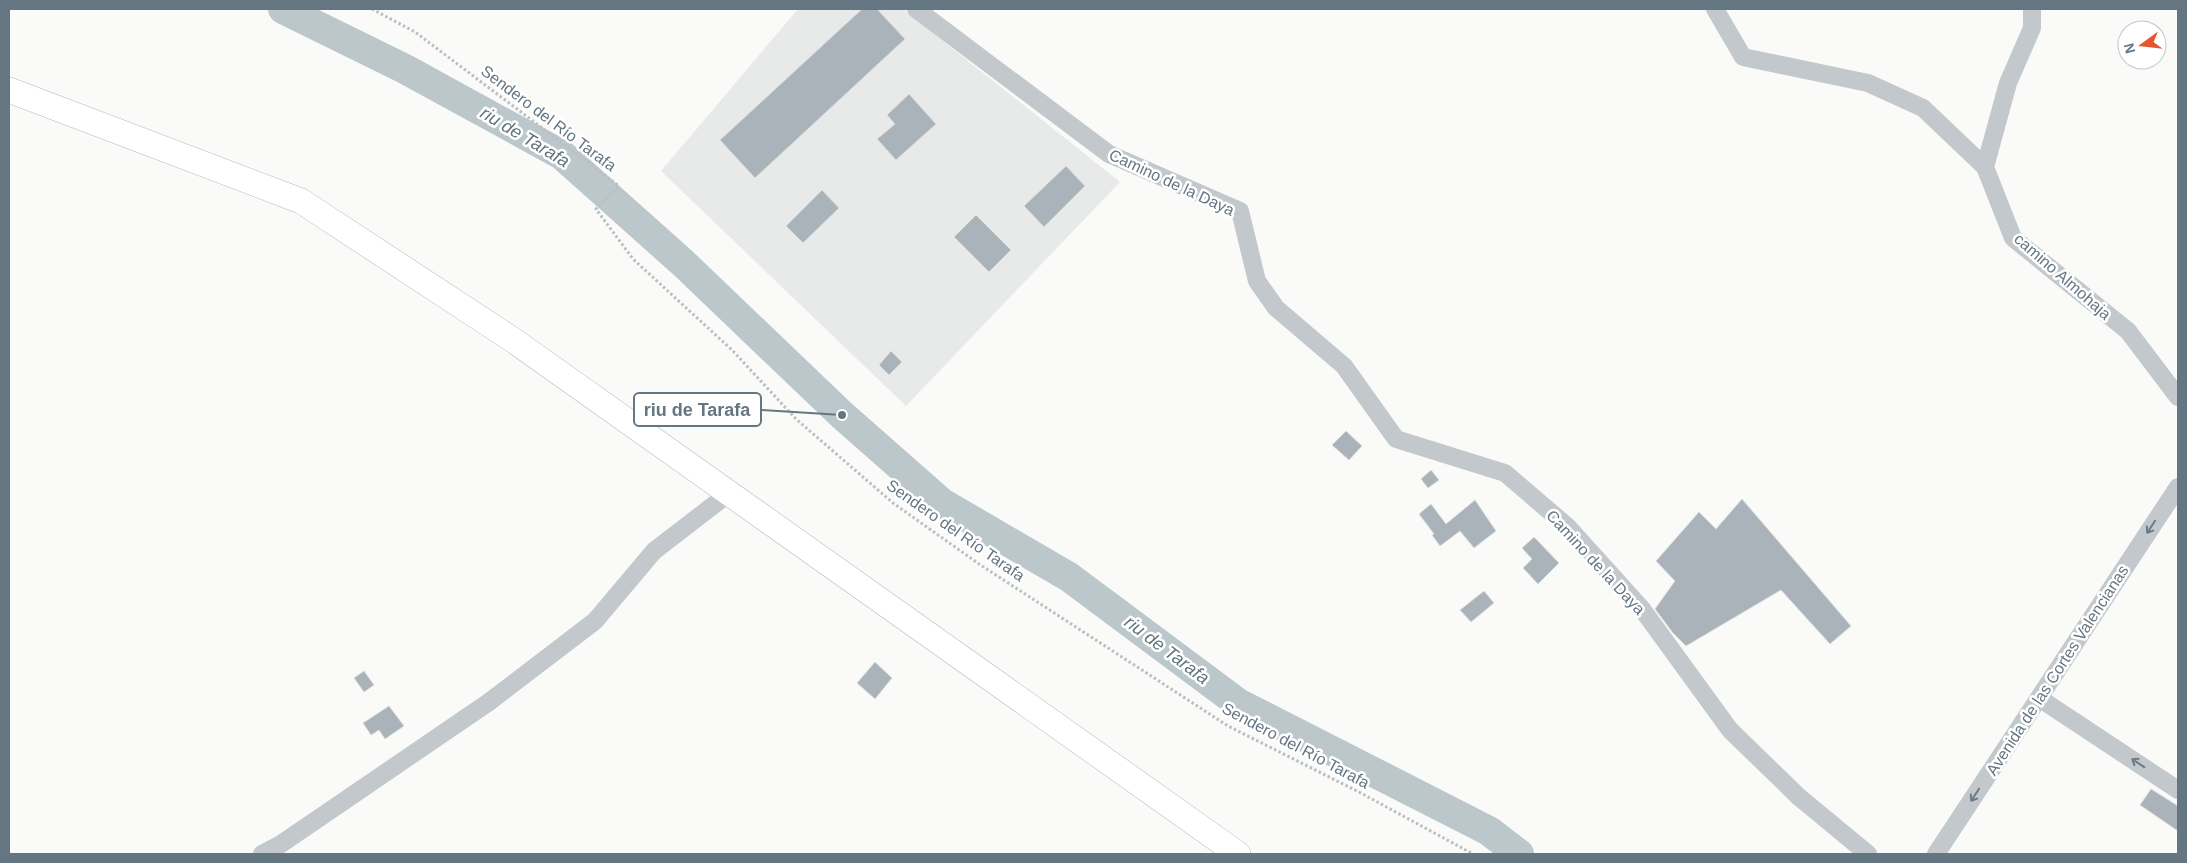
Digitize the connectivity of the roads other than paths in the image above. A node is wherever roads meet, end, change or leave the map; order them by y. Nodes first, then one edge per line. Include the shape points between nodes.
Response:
1 (916, 9) edge
2 (1715, 9) edge
3 (2032, 9) edge
4 (9, 90) edge
5 (1985, 167) junction
6 (2178, 397) edge
7 (2178, 486) edge
8 (728, 494) junction
9 (2039, 698) junction
10 (2178, 790) edge
11 (262, 854) edge
12 (1238, 854) edge
13 (1868, 854) edge
14 (1936, 854) edge

1 - 13 street, Camino de la Daya via 1109,154 1240,211 1257,281 1276,308 1344,366 1396,439 1505,473 1568,527 1642,609 1730,730 1799,797
2 - 5 street, camino Almohaja via 1743,58 1868,83 1923,108
3 - 5 street via 2032,28 2008,83
4 - 8 main road via 301,200 513,340
5 - 6 street, camino Almohaja via 2013,238 2128,331
7 -> 9 street, Avenida de las Cortes Valencianas
8 - 11 street via 654,551 595,621 489,702
8 - 12 main road
10 -> 9 street
9 -> 14 street, Avenida de las Cortes Valencianas

